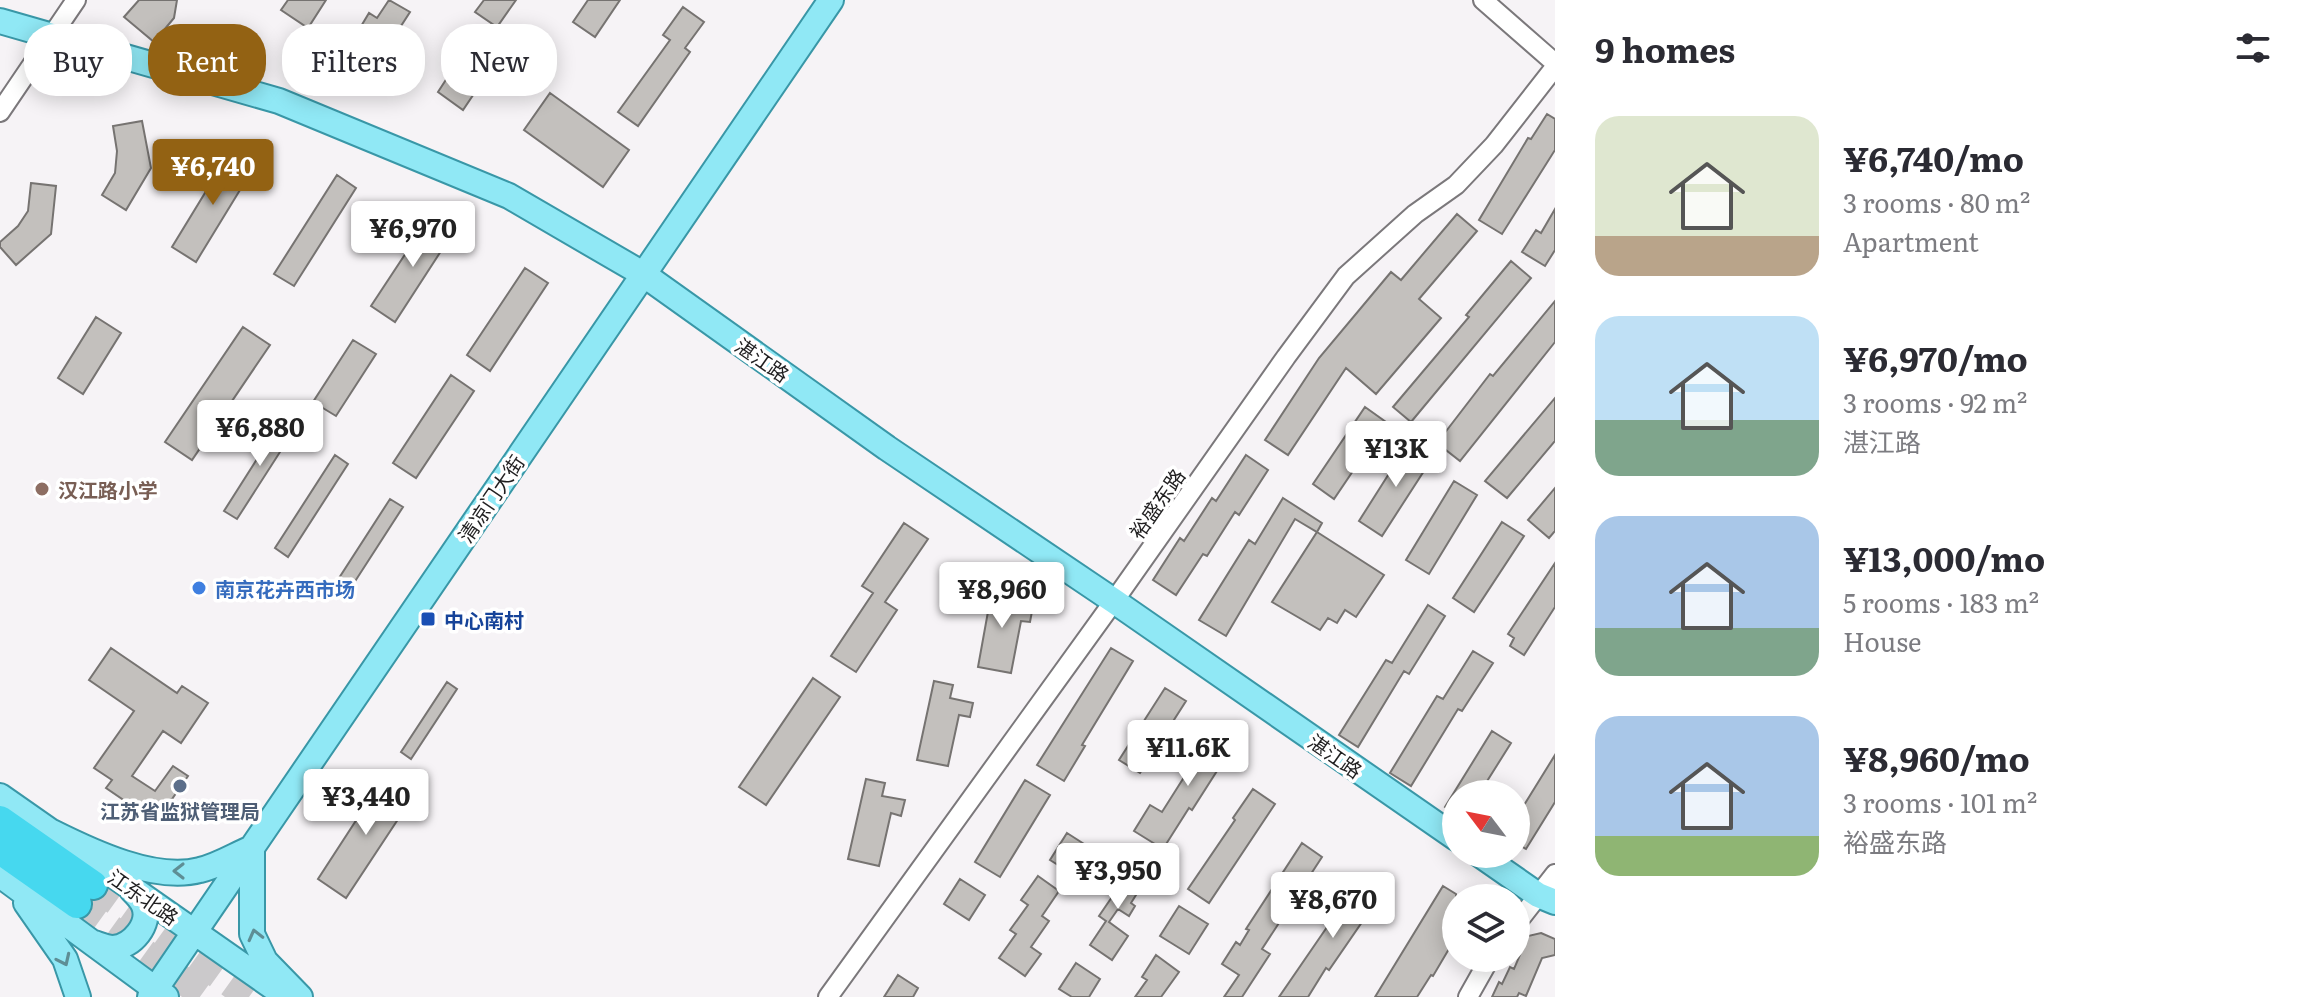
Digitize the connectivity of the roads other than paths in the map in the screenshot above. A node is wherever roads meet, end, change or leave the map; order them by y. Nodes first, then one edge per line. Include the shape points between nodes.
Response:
1 (76, 0) edge
2 (831, 0) edge
3 (1483, 0) edge
4 (0, 21) edge
5 (59, 24) edge
6 (24, 28) edge
7 (132, 59) edge
8 (1555, 65) edge
9 (24, 76) edge
10 (0, 112) edge
11 (643, 274) junction
12 (1114, 601) junction
13 (0, 796) edge
14 (0, 820) edge
15 (1442, 828) edge
16 (52, 832) junction
17 (252, 848) junction
18 (0, 850) edge
19 (1500, 868) edge
20 (1555, 874) edge
21 (5, 879) edge
22 (130, 887) junction
23 (1546, 899) edge
24 (1530, 912) edge
25 (196, 932) junction
26 (92, 942) junction
27 (1482, 972) edge
28 (157, 995) edge
29 (78, 997) edge
30 (287, 997) edge
31 (300, 997) edge
32 (828, 997) edge
33 (1468, 997) edge

1 - 5 street
2 - 11 main road, 清凉门大街
3 - 8 street
4 - 6 main road, 湛江路
7 - 11 main road, 湛江路 via 279,101 509,196
8 - 12 street, 裕盛东路 via 1456,185 1346,276
9 - 10 street
11 - 12 main road, 湛江路
11 - 17 main road, 清凉门大街
12 - 15 main road, 湛江路
12 - 32 street, 裕盛东路
13 - 16 main road, 江东北路
14 - 18 highway via 85,895
17 -> 16 main road via 201,870 178,873 115,861
16 - 22 main road, 江东北路
17 - 25 main road, 清凉门大街
31 -> 17 main road via 265,961 252,934
19 - 23 main road
20 - 23 street
21 - 26 main road
21 -> 29 main road via 65,959
22 - 25 main road, 江东北路
22 - 26 main road via 145,912 135,938 111,948
23 - 24 street
25 - 28 main road, 清凉门大街
25 - 30 main road, 江东北路
26 - 28 main road
27 - 33 street

